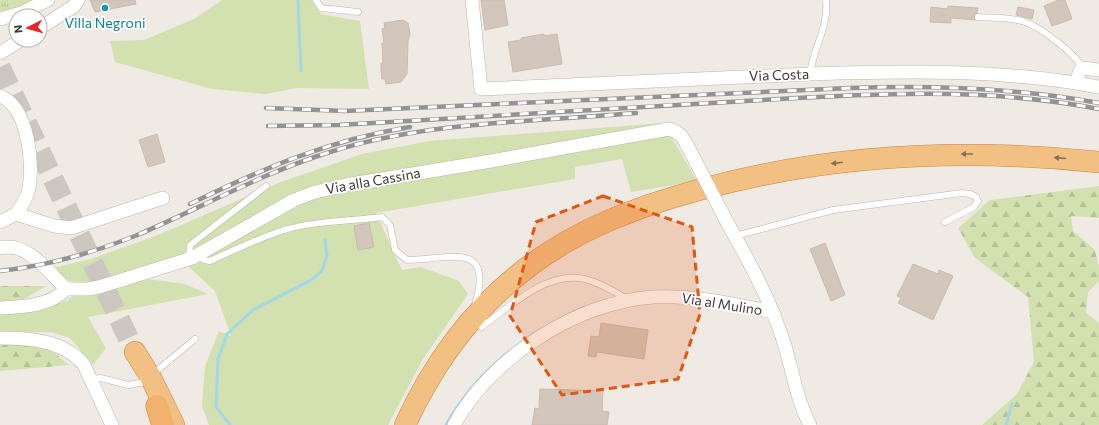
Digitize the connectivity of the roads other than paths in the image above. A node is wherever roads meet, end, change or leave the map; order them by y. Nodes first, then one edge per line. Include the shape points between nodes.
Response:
1 (48, 0) edge
2 (78, 0) edge
3 (316, 0) edge
4 (472, 0) edge
5 (826, 0) edge
6 (358, 12) dead end
7 (978, 17) dead end
8 (0, 19) edge
9 (48, 23) edge
10 (1082, 68) junction
11 (1099, 70) edge
12 (810, 74) junction
13 (1077, 83) junction
14 (1099, 87) edge
15 (0, 96) edge
16 (1099, 162) edge
17 (1099, 176) edge
18 (266, 186) dead end
19 (163, 198) dead end
20 (16, 214) junction
21 (0, 222) edge
22 (945, 222) dead end
23 (728, 224) joint
24 (735, 236) junction
25 (0, 248) edge
26 (193, 257) junction
27 (66, 290) junction
28 (631, 300) junction
29 (0, 308) edge
30 (773, 312) junction
31 (475, 325) junction
32 (0, 338) edge
33 (195, 339) dead end
34 (91, 379) junction
35 (148, 379) junction
36 (160, 415) edge
37 (112, 425) edge
38 (167, 425) edge
39 (174, 425) edge
40 (405, 425) edge
41 (419, 425) edge
42 (454, 425) edge
43 (810, 425) edge

1 - 8 street
2 - 9 street via 74,6
3 - 6 lane via 321,8
4 - 12 street, Via Costa via 481,89
5 - 12 lane via 825,25
7 - 10 lane via 1020,21 1031,25 1077,60
10 - 11 street
10 - 13 street
12 - 13 street, Via Costa via 969,72
13 - 14 street, Via Costa
15 - 20 street via 16,108 29,150 28,193
16 -> 31 highway via 1006,154 901,156 821,165 718,185 639,208 591,228 517,276 483,307
17 - 31 highway via 1018,169 932,168 838,176 702,203 649,218 592,241 530,282
18 - 26 lane via 190,245
19 - 20 street via 71,228 54,226
20 - 21 street
22 - 24 lane via 974,207 978,201 976,196 962,194 833,210
23 - 24 street, Via al Mulino
23 - 26 street, Via alla Cassina, bridge via 683,136 678,131 669,129 315,192 294,200
24 - 30 street, Via al Mulino
25 - 27 street via 14,246 25,251
26 - 27 street, Via alla Cassina via 99,287
26 - 31 lane via 210,261 284,230 313,224 382,217 390,225 395,250 408,260 450,256 463,257 476,265 481,287
27 - 29 street, Via alla Cassina via 60,296 46,302
28 - 30 street, Via al Mulino via 652,297 697,298
28 - 31 lane via 586,279 566,279 529,293
28 - 42 street, Via al Mulino via 583,314 529,343 505,362 484,384
30 - 43 street, Via al Mulino via 797,393
31 - 40 highway via 437,366
31 - 41 highway
32 - 34 street via 38,340 58,347 81,361
33 - 35 lane
34 - 35 lane via 101,378 128,385
34 - 37 street
35 - 36 highway
35 - 39 highway
36 - 38 highway

